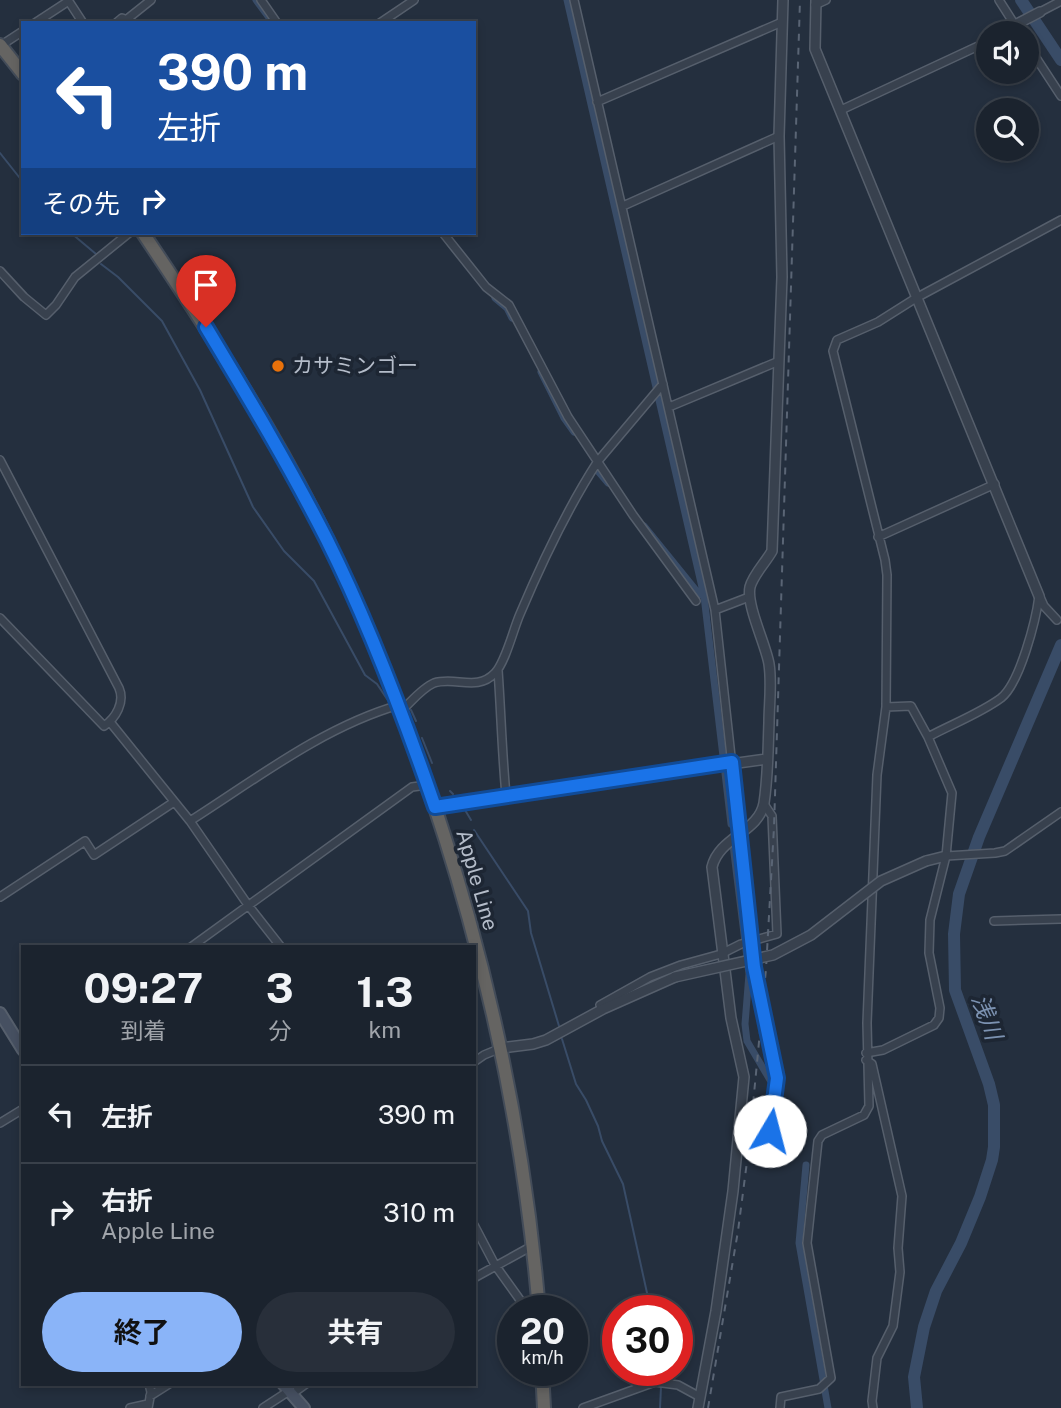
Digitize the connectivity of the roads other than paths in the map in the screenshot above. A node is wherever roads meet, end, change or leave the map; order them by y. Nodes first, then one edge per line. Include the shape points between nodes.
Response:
1 (151, 0) edge
2 (261, 0) edge
3 (414, 0) edge
4 (574, 0) edge
5 (783, 0) edge
6 (826, 0) edge
7 (999, 0) edge
8 (68, 1) edge
9 (1061, 1) edge
10 (816, 2) edge
11 (1040, 12) joint
12 (38, 21) edge
13 (82, 21) edge
14 (118, 21) edge
15 (276, 21) edge
16 (383, 21) edge
17 (1013, 21) edge
18 (1028, 21) edge
19 (782, 22) junction
20 (21, 32) edge
21 (0, 46) edge
22 (976, 47) edge
23 (1039, 62) edge
24 (21, 72) edge
25 (1061, 96) edge
26 (597, 102) junction
27 (841, 110) junction
28 (779, 136) junction
29 (623, 206) junction
30 (1061, 220) edge
31 (127, 235) edge
32 (144, 235) edge
33 (445, 235) edge
34 (0, 271) edge
35 (916, 298) junction
36 (779, 361) junction
37 (662, 386) junction
38 (669, 407) junction
39 (0, 460) edge
40 (598, 461) junction
41 (995, 484) junction
42 (878, 537) junction
43 (1039, 596) junction
44 (749, 597) junction
45 (696, 601) dead end
46 (715, 610) junction
47 (0, 618) edge
48 (1057, 620) dead end
49 (498, 670) junction
50 (887, 706) junction
51 (400, 708) junction
52 (110, 722) junction
53 (928, 737) junction
54 (767, 759) junction
55 (726, 763) junction
56 (428, 785) junction
57 (506, 795) junction
58 (174, 802) junction
59 (764, 804) junction
60 (435, 807) junction
61 (1061, 812) edge
62 (190, 821) junction
63 (739, 834) junction
64 (946, 856) junction
65 (0, 897) edge
66 (248, 905) junction
67 (1061, 919) edge
68 (994, 921) dead end
69 (747, 943) junction
70 (194, 945) edge
71 (279, 945) edge
72 (475, 945) edge
73 (476, 947) edge
74 (721, 954) junction
75 (603, 1009) junction
76 (0, 1013) edge
77 (21, 1046) edge
78 (501, 1048) junction
79 (866, 1057) junction
80 (476, 1061) edge
81 (21, 1110) edge
82 (0, 1123) edge
83 (770, 1131) dead end
84 (476, 1229) edge
85 (532, 1246) junction
86 (495, 1265) junction
87 (476, 1277) edge
88 (517, 1295) edge
89 (537, 1295) edge
90 (167, 1386) edge
91 (543, 1386) edge
92 (288, 1390) edge
93 (700, 1397) junction
94 (149, 1403) edge
95 (131, 1408) edge
96 (262, 1408) edge
97 (304, 1408) edge
98 (544, 1408) edge
99 (583, 1408) edge
100 (698, 1408) edge
101 (780, 1408) edge
102 (873, 1408) edge

1 - 14 street
2 - 15 street
3 - 16 street
4 - 26 street
5 - 19 street
6 - 10 street
7 - 17 street
8 - 12 street
8 - 13 street
9 - 11 street
10 - 27 street via 814,49
11 - 18 street
19 - 26 street
19 - 28 street
20 - 21 street
21 - 24 highway
22 - 27 street
23 - 25 street
26 - 29 street
27 - 35 street
28 - 29 street
28 - 36 street
29 - 37 street
30 - 35 street
31 - 34 street via 75,278 46,314
32 - 51 highway, Apple Line via 280,450 329,543
33 - 40 street via 486,287 509,305 568,418
35 - 41 street
35 - 42 street via 837,340 832,351
36 - 38 street
36 - 44 street via 772,551 750,586
37 - 38 street
37 - 40 street
38 - 46 street
39 - 52 street via 123,696
40 - 45 street
40 - 49 street via 562,525
41 - 42 street
41 - 43 street
42 - 50 street via 887,575
43 - 48 street
43 - 53 street via 1035,621 1010,689 1000,699
44 - 46 street
44 - 54 street via 770,675
46 - 55 street
47 - 52 street via 104,726
49 - 51 street via 476,684 436,683
49 - 57 street
50 - 53 street via 911,706
50 - 79 street via 877,775
51 - 56 highway, Apple Line
51 - 62 street via 384,709 314,742
52 - 58 street
53 - 64 street via 952,793
54 - 55 street
54 - 59 street
55 - 57 street
55 - 63 street
56 - 60 highway, Apple Line
56 - 66 street via 412,787
57 - 60 street
58 - 62 street
58 - 65 street via 94,855 85,841
59 - 63 street via 761,814
59 - 69 street via 772,816 777,934
60 - 72 highway, Apple Line
61 - 64 street via 1005,850
62 - 66 street
63 - 69 street
63 - 74 street via 716,853 712,867
64 - 75 street, bridge via 881,881 811,934 773,955 675,977
64 - 79 street via 930,920 929,953 939,1018 934,1025
66 - 70 street
66 - 71 street
67 - 68 street
69 - 74 street
69 - 83 street via 777,1078
73 - 78 highway, Apple Line
74 - 75 street via 650,977 600,1004
74 - 93 street via 744,1077 733,1191
75 - 78 street via 546,1040
76 - 77 main road
78 - 80 street
78 - 85 highway, Apple Line
79 - 101 street via 869,1106 864,1115 818,1141 807,1243 831,1378 819,1389 781,1397
79 - 102 street via 873,1064 902,1196 893,1326 877,1358
81 - 82 street
84 - 86 street
85 - 86 street
85 - 89 highway, Apple Line
86 - 87 street
86 - 88 street
90 - 94 street
91 - 98 highway
92 - 96 street
92 - 97 main road
93 - 99 street via 678,1385 655,1382
93 - 100 street
94 - 95 street

